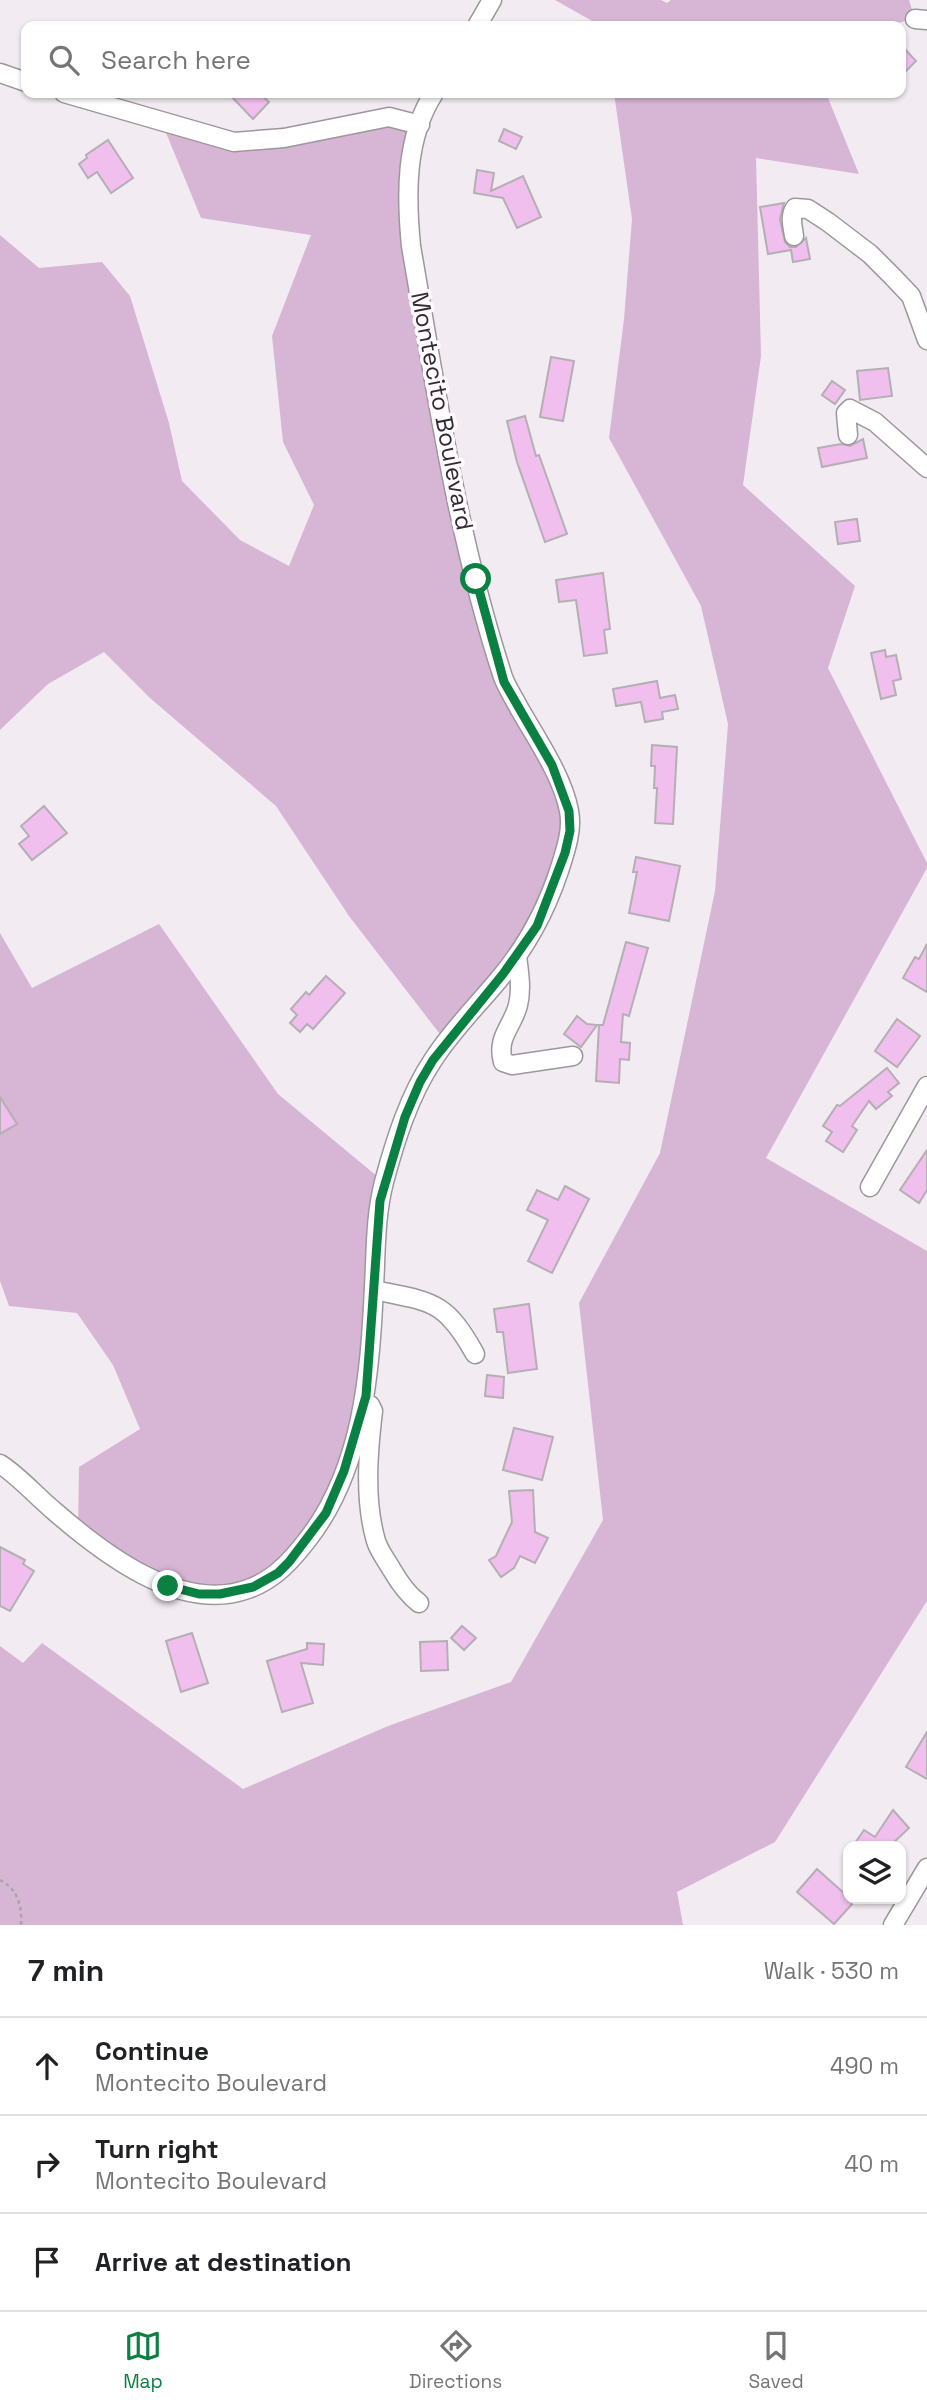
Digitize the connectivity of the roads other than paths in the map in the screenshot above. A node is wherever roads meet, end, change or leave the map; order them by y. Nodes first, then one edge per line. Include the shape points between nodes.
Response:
1 (492, 0) edge
2 (480, 21) edge
3 (0, 73) edge
4 (21, 80) edge
5 (81, 98) edge
6 (432, 98) edge
7 (419, 125) junction
8 (794, 236) dead end
9 (927, 340) edge
10 (848, 435) dead end
11 (927, 468) edge
12 (517, 956) junction
13 (573, 1056) dead end
14 (927, 1086) edge
15 (870, 1187) dead end
16 (374, 1290) junction
17 (475, 1354) dead end
18 (366, 1396) junction
19 (0, 1464) edge
20 (419, 1603) dead end
21 (927, 1868) edge
22 (893, 1925) edge

1 - 2 street
3 - 4 street
5 - 7 street via 234,142 284,138 388,117
6 - 7 street, Montecito Boulevard
7 - 12 street, Montecito Boulevard via 408,173 408,223 455,498 504,682 552,765 569,811 570,831 556,880 537,926
8 - 9 street via 795,208 808,209 870,254 911,296
10 - 11 street via 846,413 850,410 875,422
12 - 13 street via 521,988 502,1040 503,1062 512,1065
12 - 16 street, Montecito Boulevard via 439,1051 415,1093 382,1192
14 - 15 street
16 - 17 street via 441,1308 459,1326
16 - 18 street, Montecito Boulevard
18 - 19 street, Montecito Boulevard via 344,1471 317,1527 278,1573 240,1592 183,1591 141,1573 78,1531
18 - 20 street via 373,1411 368,1455 376,1543 397,1579
21 - 22 street

